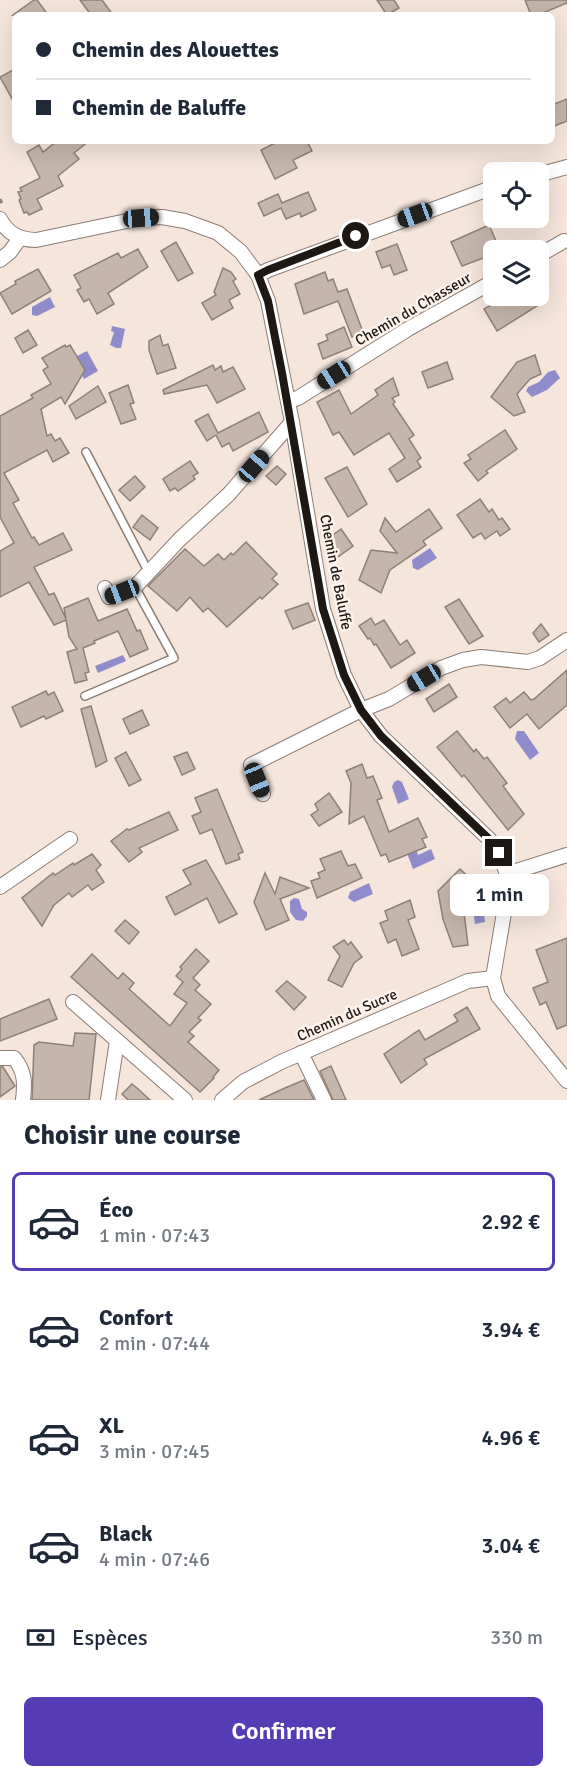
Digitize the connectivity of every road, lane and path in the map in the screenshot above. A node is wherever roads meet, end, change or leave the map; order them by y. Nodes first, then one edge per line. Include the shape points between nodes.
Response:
1 (567, 167) edge
2 (549, 172) edge
3 (483, 191) edge
4 (0, 219) edge
5 (20, 238) junction
6 (564, 241) dead end
7 (549, 250) edge
8 (0, 260) edge
9 (258, 275) junction
10 (483, 287) edge
11 (288, 401) junction
12 (292, 422) junction
13 (86, 452) dead end
14 (149, 573) junction
15 (135, 586) junction
16 (105, 588) dead end
17 (567, 639) edge
18 (85, 696) dead end
19 (361, 710) junction
20 (263, 794) dead end
21 (70, 840) dead end
22 (567, 855) edge
23 (507, 874) junction
24 (0, 887) edge
25 (493, 978) junction
26 (73, 1002) dead end
27 (117, 1041) junction
28 (301, 1053) junction
29 (0, 1058) edge
30 (567, 1082) edge
31 (23, 1100) edge
32 (108, 1100) edge
33 (185, 1100) edge
34 (222, 1100) edge
35 (324, 1100) edge

1 - 2 street
3 - 9 street
4 - 5 street
5 - 8 street
5 - 9 street, Chemin de Baluffe via 36,240 162,217 218,233 241,252
6 - 7 street
9 - 11 street, Chemin de Baluffe via 268,301
10 - 11 street, Chemin du Chasseur
11 - 12 street, Chemin de Baluffe
12 - 14 street via 228,495
12 - 19 street, Chemin de Baluffe via 323,609 344,675
13 - 14 lane
14 - 15 street
15 - 16 street via 109,597
15 - 18 lane via 174,657
17 - 19 street via 528,662 481,657 463,660
19 - 20 street via 251,765
19 - 23 street, Chemin de Baluffe via 381,736 489,839
21 - 24 street
22 - 23 street
23 - 25 street, Chemin de Baluffe via 506,905
25 - 28 street, Chemin du Sucre via 468,981
25 - 30 street via 498,996
26 - 27 street
27 - 32 street
27 - 33 street
28 - 34 street, Chemin du Sucre via 243,1082
28 - 35 street
29 - 31 street via 14,1058 22,1066

